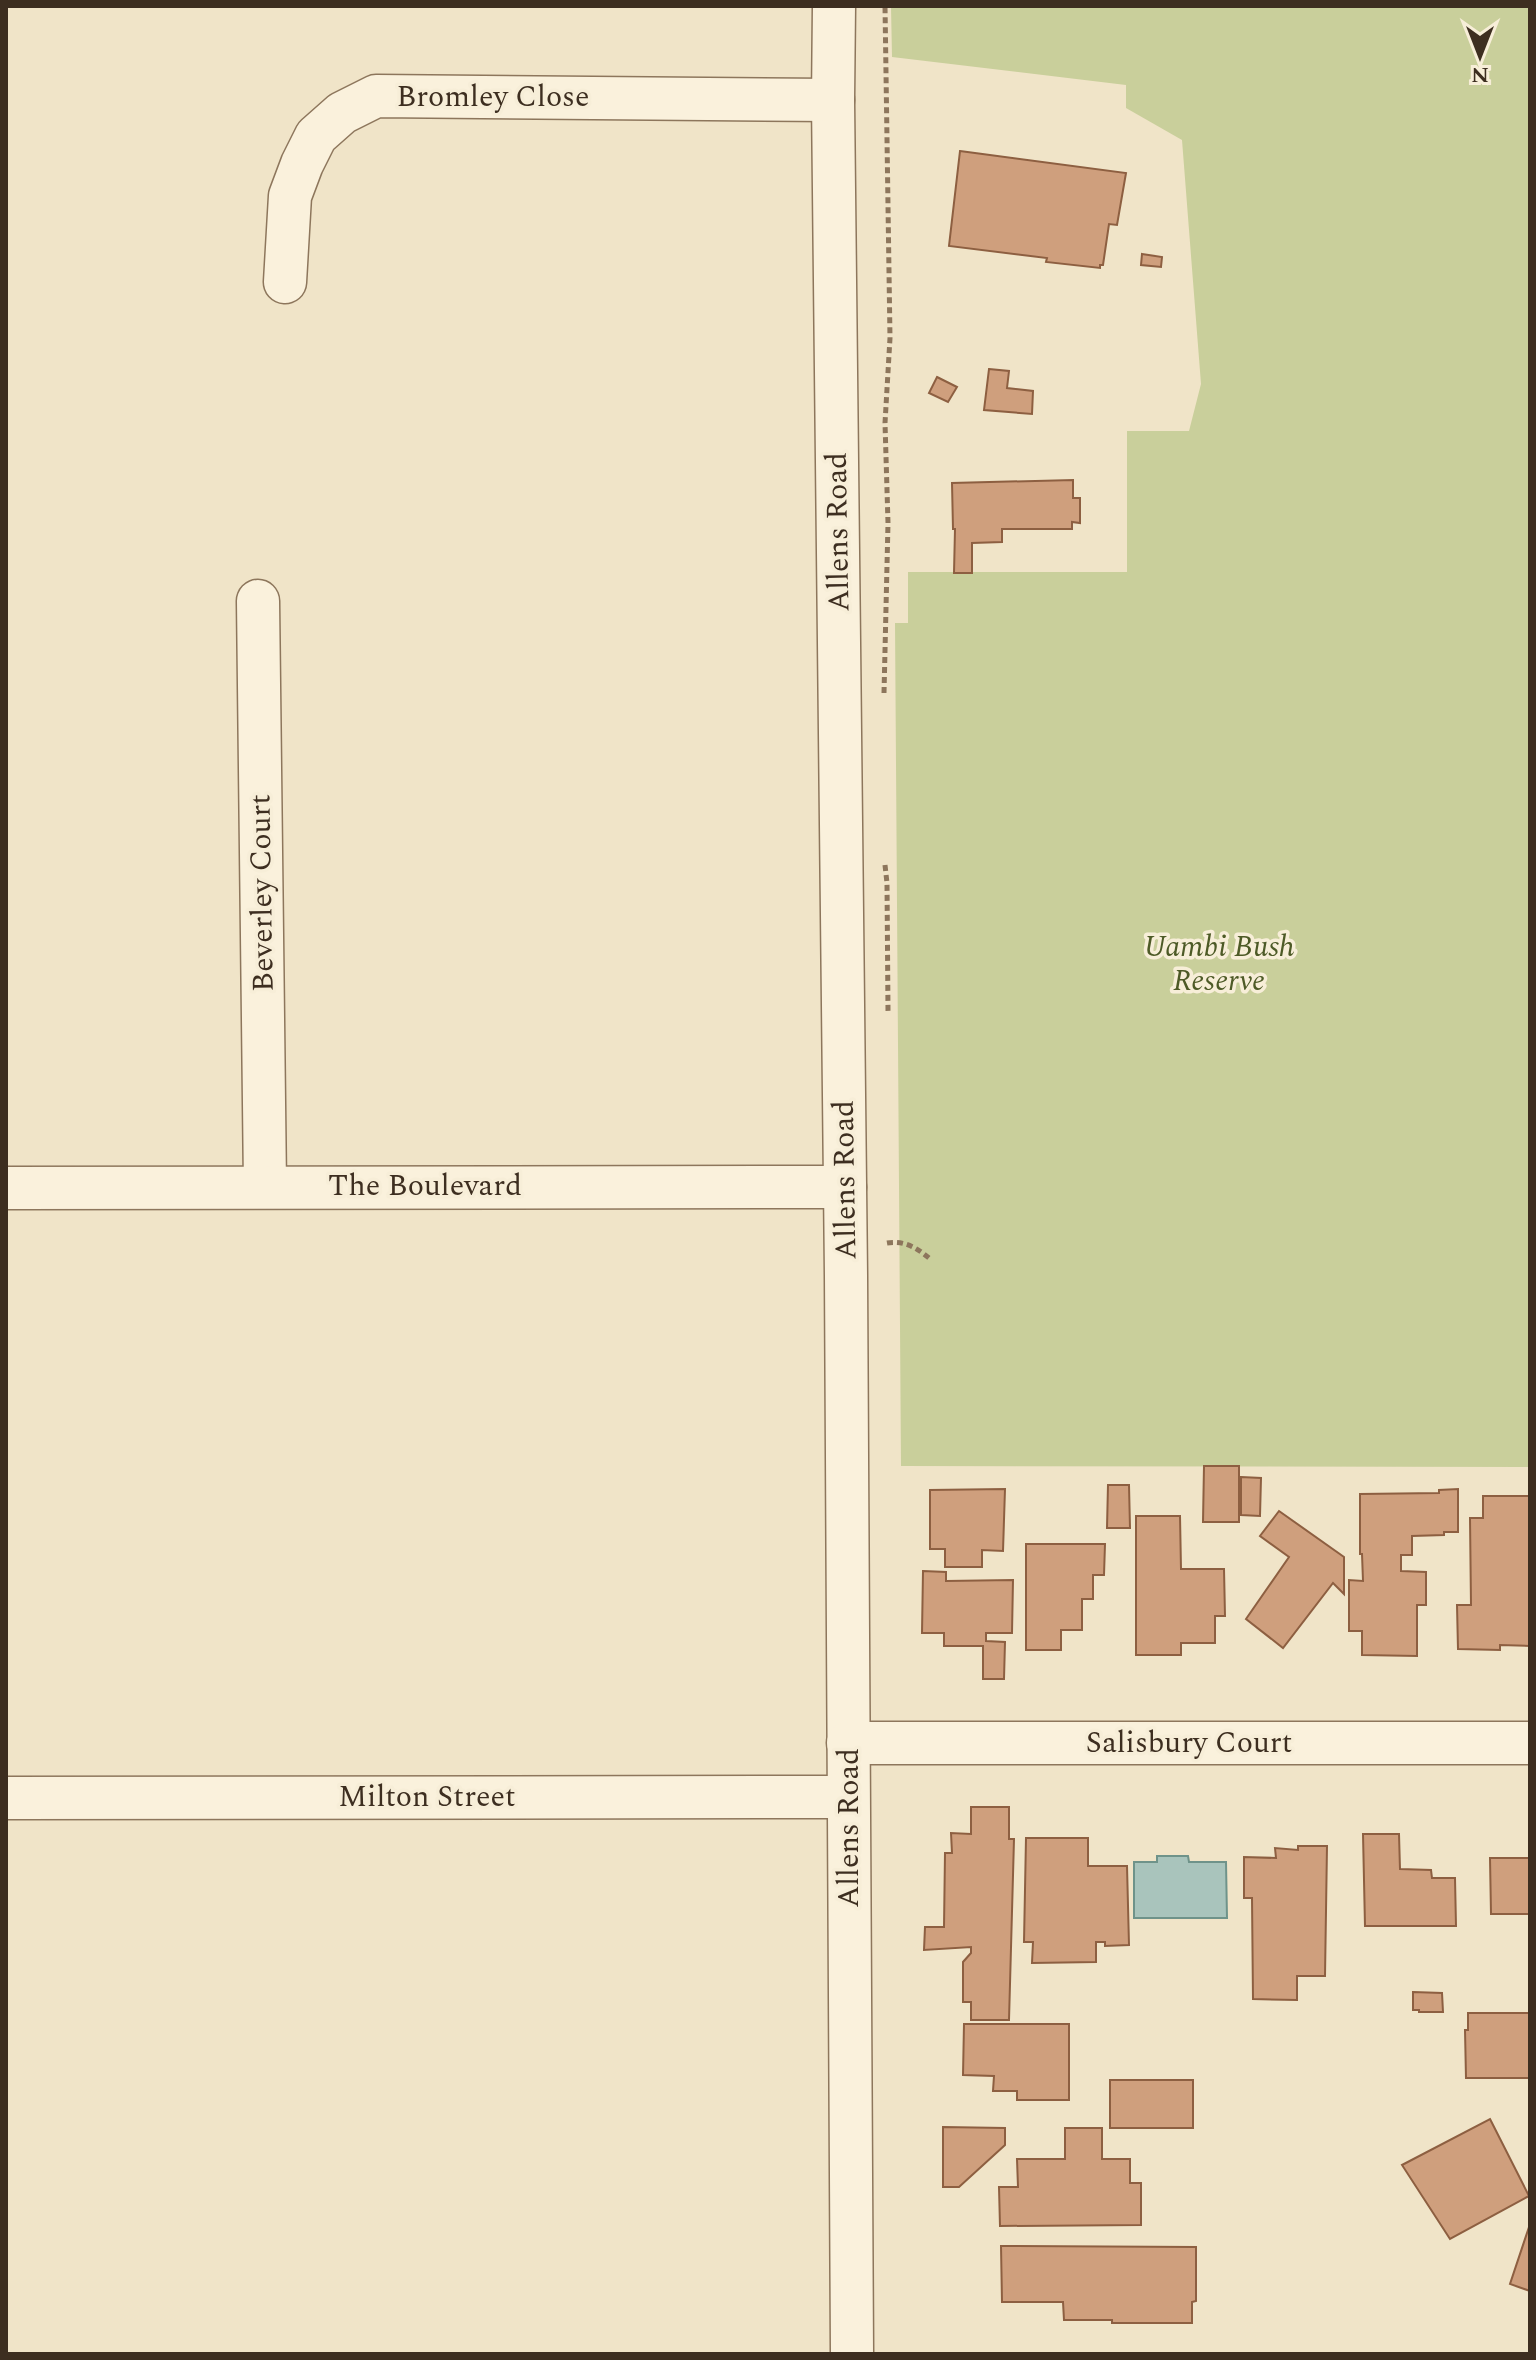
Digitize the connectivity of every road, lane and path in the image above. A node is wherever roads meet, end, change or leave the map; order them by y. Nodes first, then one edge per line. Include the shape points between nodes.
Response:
1 (834, 6) edge
2 (885, 6) edge
3 (833, 100) junction
4 (285, 282) dead end
5 (258, 601) dead end
6 (883, 701) dead end
7 (881, 856) dead end
8 (888, 1020) dead end
9 (265, 1186) junction
10 (845, 1187) junction
11 (6, 1188) edge
12 (887, 1254) dead end
13 (929, 1258) dead end
14 (848, 1743) junction
15 (1530, 1743) edge
16 (848, 1797) junction
17 (6, 1798) edge
18 (852, 2354) edge

1 - 3 street, Allens Road
2 - 6 path via 890,338
3 - 4 street, Bromley Close via 376,96 342,113 316,136 302,164 290,196
3 - 10 street, Allens Road
5 - 9 street, Beverley Court
7 - 8 path via 887,883
9 - 10 street, The Boulevard
9 - 11 street, The Boulevard
10 - 14 street, Allens Road
12 - 13 path via 886,1243 894,1242 919,1249
14 - 15 street, Salisbury Court
14 - 16 street, Allens Road
16 - 17 street, Milton Street
16 - 18 street, Allens Road

